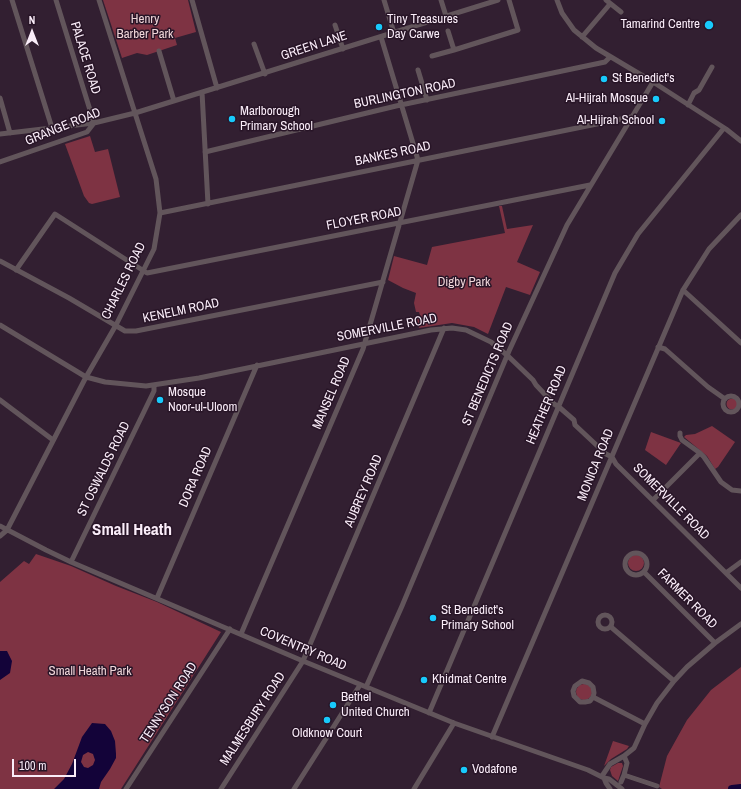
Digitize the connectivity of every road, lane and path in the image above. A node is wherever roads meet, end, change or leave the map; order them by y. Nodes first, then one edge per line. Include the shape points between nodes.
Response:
1 (12, 0) edge
2 (56, 0) edge
3 (98, 0) edge
4 (192, 0) edge
5 (384, 0) edge
6 (441, 0) edge
7 (498, 0) edge
8 (509, 0) edge
9 (557, 0) edge
10 (608, 2) edge
11 (621, 12) dead end
12 (446, 16) junction
13 (335, 25) dead end
14 (448, 31) dead end
15 (394, 32) junction
16 (381, 37) junction
17 (582, 37) junction
18 (254, 44) dead end
19 (343, 49) junction
20 (454, 50) junction
21 (160, 51) dead end
22 (432, 56) dead end
23 (610, 57) junction
24 (712, 67) dead end
25 (418, 70) dead end
26 (264, 74) junction
27 (653, 82) junction
28 (217, 88) junction
29 (202, 92) junction
30 (0, 98) edge
31 (427, 100) junction
32 (174, 101) junction
33 (402, 105) junction
34 (688, 105) junction
35 (135, 113) junction
36 (631, 117) junction
37 (94, 123) junction
38 (52, 128) junction
39 (724, 128) junction
40 (10, 133) junction
41 (0, 134) edge
42 (741, 141) edge
43 (205, 152) junction
44 (418, 160) junction
45 (0, 162) edge
46 (590, 185) junction
47 (208, 204) junction
48 (160, 213) junction
49 (741, 214) edge
50 (401, 223) junction
51 (0, 261) edge
52 (16, 270) junction
53 (143, 271) junction
54 (383, 282) junction
55 (683, 290) junction
56 (0, 325) edge
57 (116, 325) junction
58 (444, 328) junction
59 (365, 343) junction
60 (741, 343) edge
61 (658, 347) junction
62 (508, 356) junction
63 (256, 365) junction
64 (86, 377) junction
65 (154, 386) junction
66 (725, 399) junction
67 (0, 400) edge
68 (559, 407) junction
69 (740, 409) edge
70 (680, 433) dead end
71 (53, 440) junction
72 (700, 453) junction
73 (612, 457) junction
74 (741, 491) edge
75 (653, 500) junction
76 (0, 526) edge
77 (7, 530) junction
78 (0, 536) edge
79 (72, 562) junction
80 (741, 562) edge
81 (644, 572) junction
82 (726, 573) junction
83 (741, 588) edge
84 (157, 598) junction
85 (741, 624) edge
86 (611, 627) dead end
87 (230, 630) junction
88 (241, 634) junction
89 (715, 643) junction
90 (304, 661) junction
91 (674, 681) junction
92 (363, 686) junction
93 (593, 697) junction
94 (429, 713) junction
95 (454, 723) junction
96 (644, 724) junction
97 (492, 736) junction
98 (624, 756) junction
99 (624, 775) junction
100 (603, 777) junction
101 (621, 782) dead end
102 (657, 786) dead end
103 (126, 789) edge
104 (221, 789) edge
105 (294, 789) edge
106 (414, 789) edge
107 (610, 789) edge
108 (622, 789) edge

1 - 38 street
2 - 37 street, PALACE ROAD
3 - 35 street, CHARLES ROAD
4 - 28 street
5 - 15 street
6 - 12 street
7 - 12 street, GREEN LANE
8 - 20 street via 518,30
9 - 17 street via 562,13
10 - 11 street
10 - 17 street
12 - 15 street, GREEN LANE
13 - 19 street
14 - 20 street
15 - 16 street, GREEN LANE
16 - 19 street, GREEN LANE
16 - 33 street
17 - 23 street
18 - 26 street
19 - 26 street, GREEN LANE
20 - 22 street
21 - 32 street
23 - 27 street
23 - 31 street, BURLINGTON ROAD via 605,62
24 - 34 street
25 - 31 street
26 - 28 street, GREEN LANE
27 - 34 street
27 - 36 street, ST BENEDICTS ROAD
28 - 29 street, GREEN LANE
29 - 32 street, GREEN LANE
29 - 43 street
30 - 40 street
31 - 33 street, BURLINGTON ROAD
32 - 35 street, GREEN LANE
33 - 43 street, BURLINGTON ROAD
33 - 44 street
34 - 39 street
35 - 37 street, GRANGE ROAD
35 - 48 street, CHARLES ROAD via 156,180
36 - 44 street, BANKES ROAD
36 - 46 street, ST BENEDICTS ROAD
37 - 38 street
37 - 45 street, GRANGE ROAD via 87,132
38 - 40 street
39 - 42 street
39 - 68 street, HEATHER ROAD via 638,234 629,249 615,273
40 - 41 street
43 - 47 street
44 - 47 street, BANKES ROAD
44 - 50 street, MANSEL ROAD
46 - 50 street, FLOYER ROAD
46 - 62 street, ST BENEDICTS ROAD via 567,225
47 - 48 street, BANKES ROAD
48 - 53 street, CHARLES ROAD via 154,249
49 - 55 street, MONICA ROAD via 710,249
50 - 53 street, FLOYER ROAD via 148,273
50 - 54 street, MANSEL ROAD
51 - 52 street, KENELM ROAD
52 - 53 street via 55,214
52 - 57 street, KENELM ROAD
53 - 57 street, CHARLES ROAD
54 - 57 street, KENELM ROAD via 136,331 125,331
54 - 59 street, MANSEL ROAD
55 - 60 street
55 - 61 street, MONICA ROAD
56 - 64 street, SOMERVILLE ROAD
57 - 64 street, CHARLES ROAD
58 - 59 street, SOMERVILLE ROAD
58 - 62 street, SOMERVILLE ROAD via 466,330 476,334
58 - 90 street, AUBREY ROAD
59 - 63 street, SOMERVILLE ROAD
59 - 88 street, MANSEL ROAD
61 - 66 street via 665,349
61 - 73 street, MONICA ROAD
62 - 68 street, SOMERVILLE ROAD
62 - 92 street, ST BENEDICTS ROAD via 402,606
63 - 65 street, SOMERVILLE ROAD
63 - 84 street, DORA ROAD
64 - 65 street, SOMERVILLE ROAD via 124,385
64 - 71 street, CHARLES ROAD
65 - 79 street, ST OSWALDS ROAD via 154,391
66 - 69 street via 730,396 736,398 740,402
66 - 69 street via 723,406 726,410 733,412
67 - 71 street
68 - 73 street, SOMERVILLE ROAD via 574,420 575,425
68 - 94 street, HEATHER ROAD
70 - 72 street via 682,440
71 - 77 street, CHARLES ROAD
72 - 74 street via 721,482 732,490
72 - 75 street
73 - 75 street, SOMERVILLE ROAD
73 - 97 street, MONICA ROAD
75 - 82 street, SOMERVILLE ROAD
76 - 77 street, COVENTRY ROAD
77 - 78 street
77 - 79 street, COVENTRY ROAD
79 - 84 street, COVENTRY ROAD
80 - 82 street
81 - 81 street, FARMER ROAD via 635,575 627,570 625,562 630,554 639,553 646,559
81 - 89 street, FARMER ROAD
82 - 83 street, SOMERVILLE ROAD
84 - 87 street, COVENTRY ROAD
85 - 89 street
86 - 91 street
87 - 88 street, COVENTRY ROAD
87 - 103 street, TENNYSON ROAD
88 - 90 street, COVENTRY ROAD
89 - 91 street
90 - 92 street, COVENTRY ROAD
90 - 104 street, MALMESBURY ROAD
91 - 96 street
92 - 94 street, COVENTRY ROAD
92 - 105 street, ST BENEDICTS ROAD
93 - 93 street via 590,701 580,702 574,696 575,686 582,681 589,683 593,687
93 - 96 street
94 - 95 street, COVENTRY ROAD
95 - 97 street, COVENTRY ROAD
95 - 106 street
96 - 98 street via 634,748
97 - 100 street, COVENTRY ROAD
98 - 99 street via 627,763
98 - 100 street via 610,764
99 - 101 street
99 - 102 street
100 - 107 street
100 - 108 street, COVENTRY ROAD

